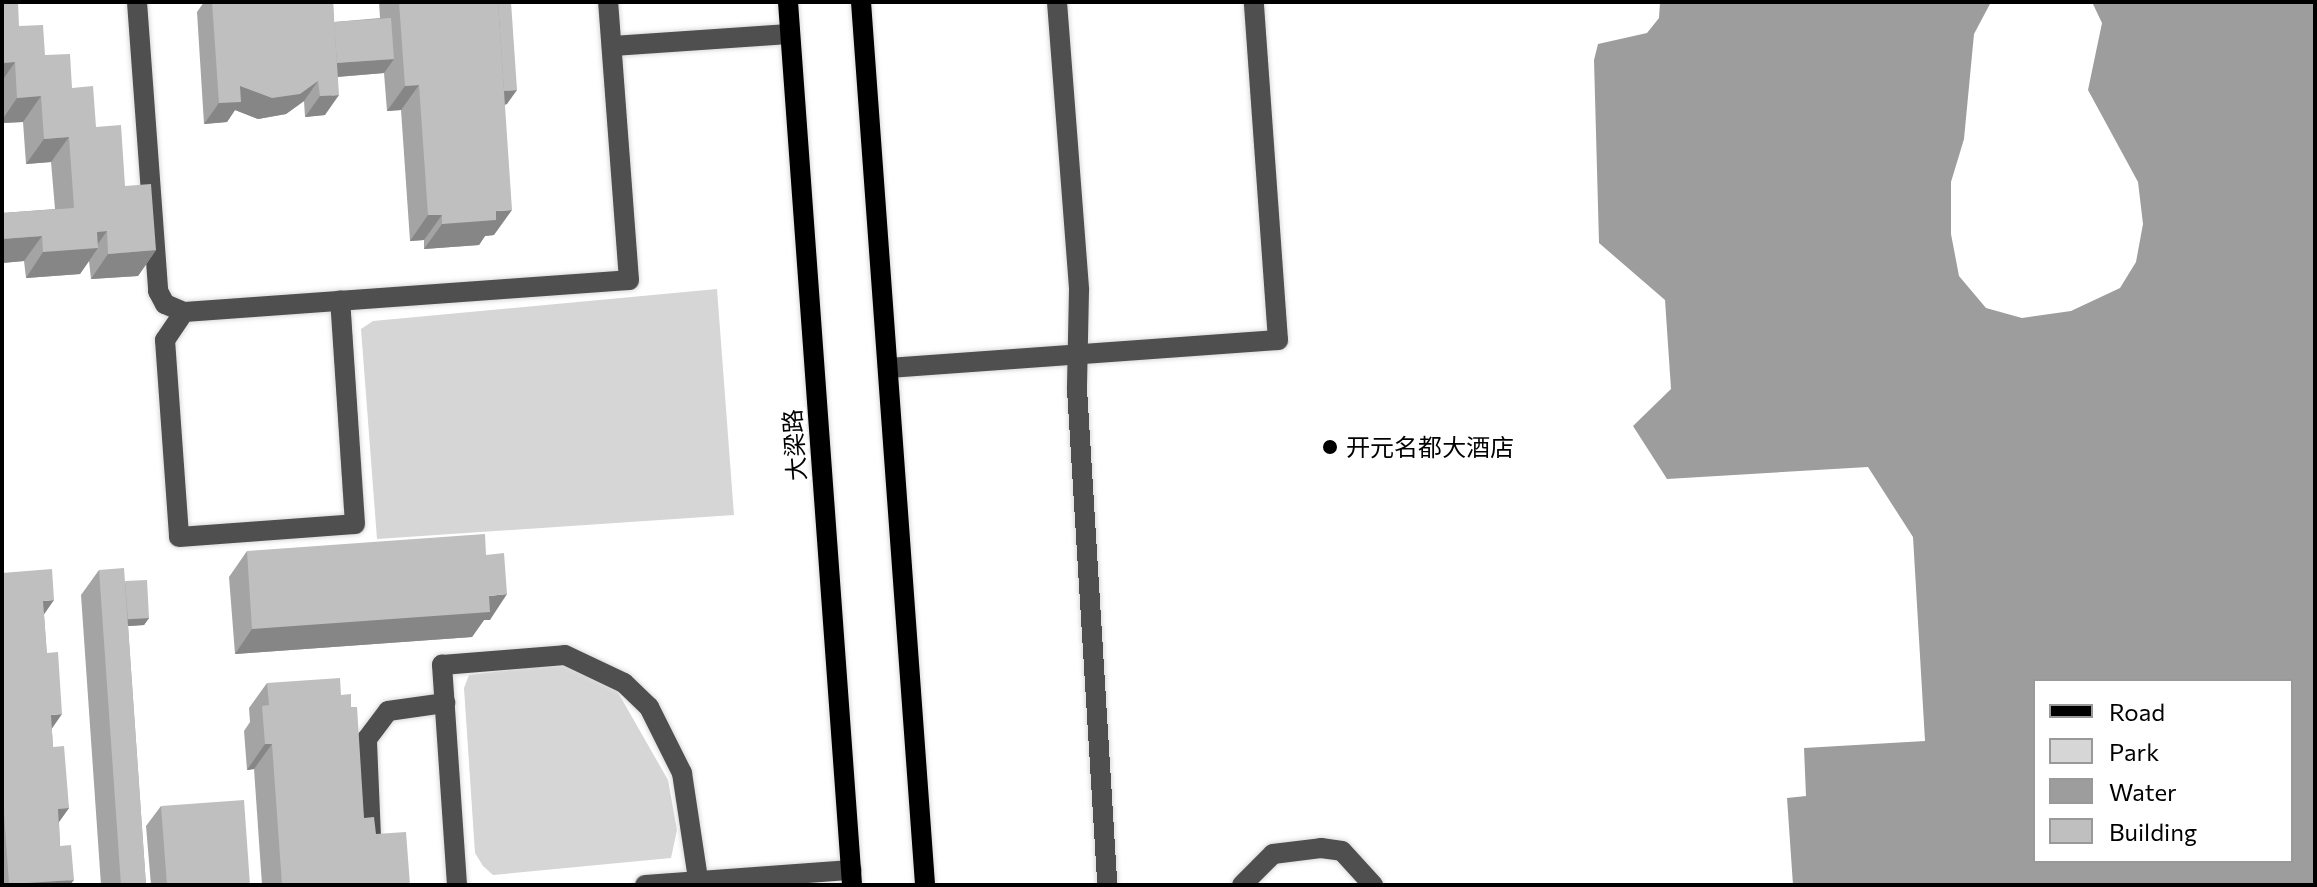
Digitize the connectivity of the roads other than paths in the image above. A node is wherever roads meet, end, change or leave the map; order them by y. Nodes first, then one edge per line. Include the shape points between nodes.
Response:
1 (137, 2) edge
2 (608, 2) edge
3 (788, 2) edge
4 (861, 2) edge
5 (1057, 2) edge
6 (1254, 2) edge
7 (790, 34) junction
8 (612, 46) junction
9 (340, 301) junction
10 (184, 312) junction
11 (1078, 354) junction
12 (888, 368) junction
13 (445, 703) junction
14 (852, 878) edge
15 (699, 883) edge
16 (373, 885) edge
17 (457, 885) edge
18 (645, 885) edge
19 (925, 885) edge
20 (1107, 885) edge
21 (1242, 885) edge
22 (1373, 885) edge

1 - 10 lane via 158,291 165,304
2 - 8 lane
3 - 7 main road, 大梁路
4 - 12 main road
5 - 11 lane via 1079,290
6 - 11 lane via 1278,340
7 - 8 lane
7 - 14 main road, 大梁路
8 - 9 lane via 629,280
9 - 10 lane
9 - 10 lane via 355,524 179,537 165,340
11 - 12 lane
11 - 20 lane
12 - 19 main road
13 - 15 lane via 442,665 565,655 624,683 649,707 682,773
13 - 16 lane via 388,711 367,739
13 - 17 lane
14 - 15 lane
15 - 18 lane
21 - 22 lane via 1273,854 1321,848 1342,851

